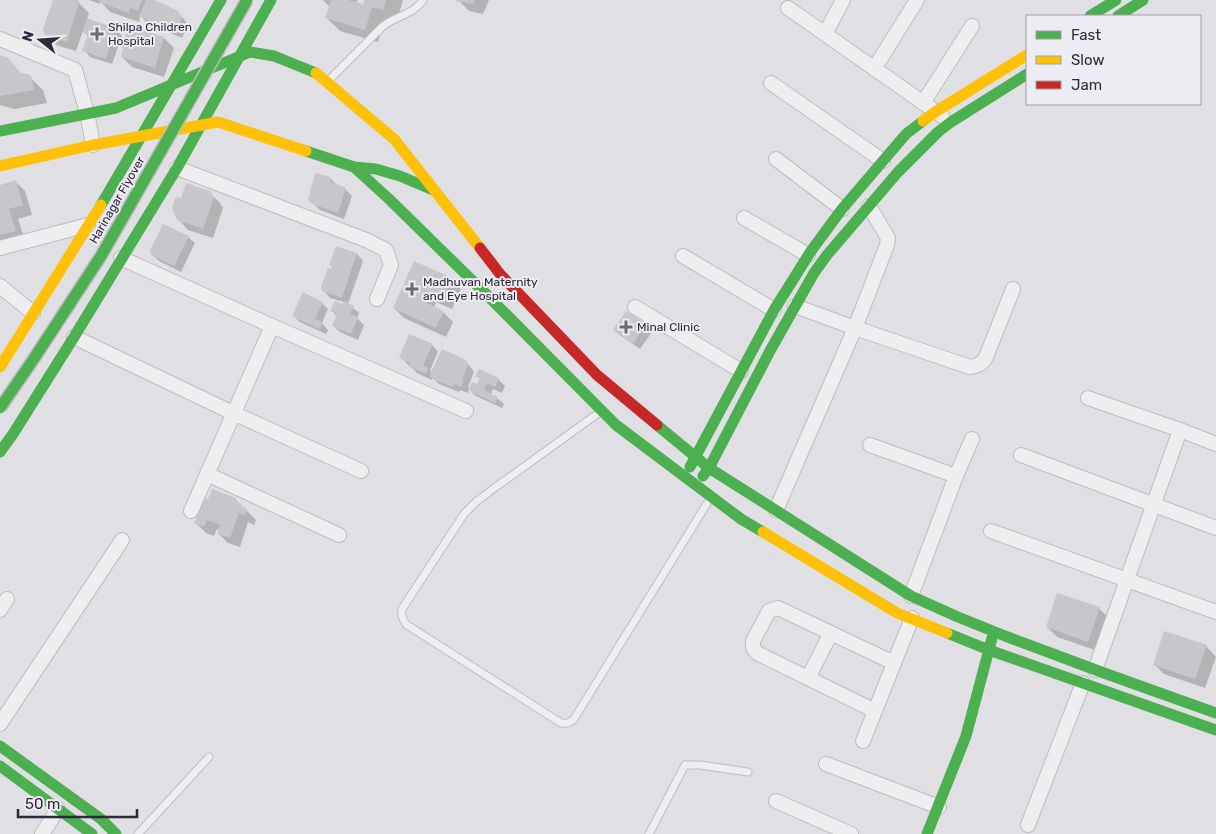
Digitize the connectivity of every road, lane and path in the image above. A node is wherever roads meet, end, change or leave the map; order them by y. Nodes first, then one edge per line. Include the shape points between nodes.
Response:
1 (221, 0) edge
2 (247, 0) edge
3 (270, 0) edge
4 (423, 0) edge
5 (843, 0) edge
6 (917, 0) edge
7 (1143, 0) edge
8 (1108, 2) edge
9 (788, 8) dead end
10 (1091, 15) edge
11 (1120, 15) edge
12 (972, 26) dead end
13 (825, 34) junction
14 (0, 39) edge
15 (1026, 56) edge
16 (238, 57) junction
17 (874, 69) junction
18 (1026, 75) edge
19 (327, 82) junction
20 (772, 83) dead end
21 (173, 84) junction
22 (923, 103) junction
23 (935, 112) junction
24 (87, 113) junction
25 (951, 122) junction
26 (200, 125) junction
27 (0, 131) edge
28 (143, 135) junction
29 (93, 145) junction
30 (776, 159) dead end
31 (882, 161) junction
32 (0, 166) edge
33 (354, 167) junction
34 (177, 168) junction
35 (435, 192) junction
36 (869, 206) junction
37 (842, 209) junction
38 (744, 218) dead end
39 (88, 225) junction
40 (0, 248) edge
41 (808, 255) junction
42 (683, 256) dead end
43 (121, 258) junction
44 (0, 286) edge
45 (495, 286) junction
46 (1013, 289) dead end
47 (377, 300) dead end
48 (795, 306) junction
49 (635, 307) dead end
50 (774, 310) junction
51 (33, 313) junction
52 (272, 326) junction
53 (855, 328) junction
54 (74, 337) junction
55 (0, 367) edge
56 (740, 371) junction
57 (1088, 398) dead end
58 (0, 408) edge
59 (466, 410) dead end
60 (602, 411) junction
61 (234, 414) junction
62 (1180, 430) junction
63 (972, 439) dead end
64 (1216, 444) edge
65 (870, 445) dead end
66 (0, 452) edge
67 (1021, 455) dead end
68 (696, 456) junction
69 (709, 468) junction
70 (361, 471) dead end
71 (207, 474) junction
72 (956, 476) junction
73 (684, 477) junction
74 (696, 486) junction
75 (711, 497) junction
76 (1153, 505) junction
77 (776, 510) junction
78 (191, 511) dead end
79 (1216, 528) edge
80 (991, 531) dead end
81 (339, 534) dead end
82 (122, 540) dead end
83 (1127, 580) junction
84 (911, 596) junction
85 (1216, 612) edge
86 (912, 618) junction
87 (994, 632) junction
88 (831, 633) junction
89 (989, 650) junction
90 (894, 663) junction
91 (1095, 670) junction
92 (808, 678) junction
93 (1083, 683) junction
94 (875, 711) junction
95 (1216, 712) edge
96 (0, 724) edge
97 (1216, 730) edge
98 (863, 740) dead end
99 (0, 746) edge
100 (209, 757) dead end
101 (826, 764) dead end
102 (0, 766) edge
103 (748, 772) dead end
104 (776, 801) dead end
105 (939, 807) junction
106 (58, 809) junction
107 (1028, 825) dead end
108 (42, 834) edge
109 (92, 834) edge
110 (116, 834) edge
111 (138, 834) edge
112 (648, 834) edge
113 (851, 834) edge
114 (927, 834) edge

1 - 21 street
2 - 58 street, Harinagar Flyover, bridge via 101,256
3 - 16 street
4 - 19 lane via 412,11 383,26
5 - 13 street
6 - 17 street
7 - 11 street
8 - 10 street
9 - 13 street
12 - 22 street
13 - 17 street
14 - 24 street via 75,70
15 - 23 street
16 - 19 street via 250,52 274,56 314,72
16 - 21 street
16 - 26 street
17 - 22 street
18 - 25 street
19 - 35 street via 394,139
20 - 31 street
21 - 24 street via 116,108
21 - 28 street
22 - 23 street
23 - 25 street
23 - 31 street via 906,134
24 - 27 street
24 - 29 street
25 - 36 street via 898,172
26 - 28 street
26 - 33 street via 218,122
26 - 34 street
28 - 29 street
28 - 39 street
29 - 32 street
30 - 37 street
31 - 37 street
33 - 35 street via 392,173
33 - 45 street
34 - 43 street
34 - 47 street via 386,250 391,265
35 - 45 street
36 - 48 street via 827,255
36 - 53 street via 888,241
37 - 41 street
38 - 41 street
39 - 40 street
39 - 51 street
41 - 50 street
42 - 50 street
43 - 52 street
43 - 54 street
44 - 51 street
45 - 60 street
45 - 68 street
46 - 53 street via 986,357 977,366 970,367
48 - 53 street
48 - 69 street
49 - 56 street
50 - 56 street
51 - 55 street
52 - 59 street
52 - 61 street
53 - 77 street
54 - 61 street
54 - 66 street
56 - 68 street
57 - 62 street
60 - 73 street via 624,432
60 - 75 lane via 477,501 464,514 402,609 407,625 561,723 571,722
61 - 70 street
61 - 71 street
62 - 64 street
62 - 76 street
63 - 72 street
65 - 72 street
67 - 76 street
68 - 69 street
68 - 73 street
69 - 74 street
69 - 77 street
71 - 78 street
71 - 81 street
72 - 84 street
73 - 74 street
74 - 75 street
75 - 86 street via 889,609
76 - 79 street
76 - 83 street
77 - 84 street
80 - 83 street
82 - 96 street
83 - 85 street
83 - 91 street
84 - 87 street
86 - 89 street
86 - 90 street
87 - 89 street
87 - 91 street
88 - 90 street
88 - 92 street
88 - 92 street via 778,608 766,615 753,648
89 - 93 street
89 - 105 street via 966,736
90 - 94 street
91 - 95 street
92 - 94 street
93 - 97 street
93 - 107 street
94 - 98 street
99 - 110 street via 101,819
100 - 111 lane
101 - 105 street
102 - 106 street
103 - 112 lane via 685,765
104 - 113 street
105 - 114 street
106 - 108 street
106 - 109 street

